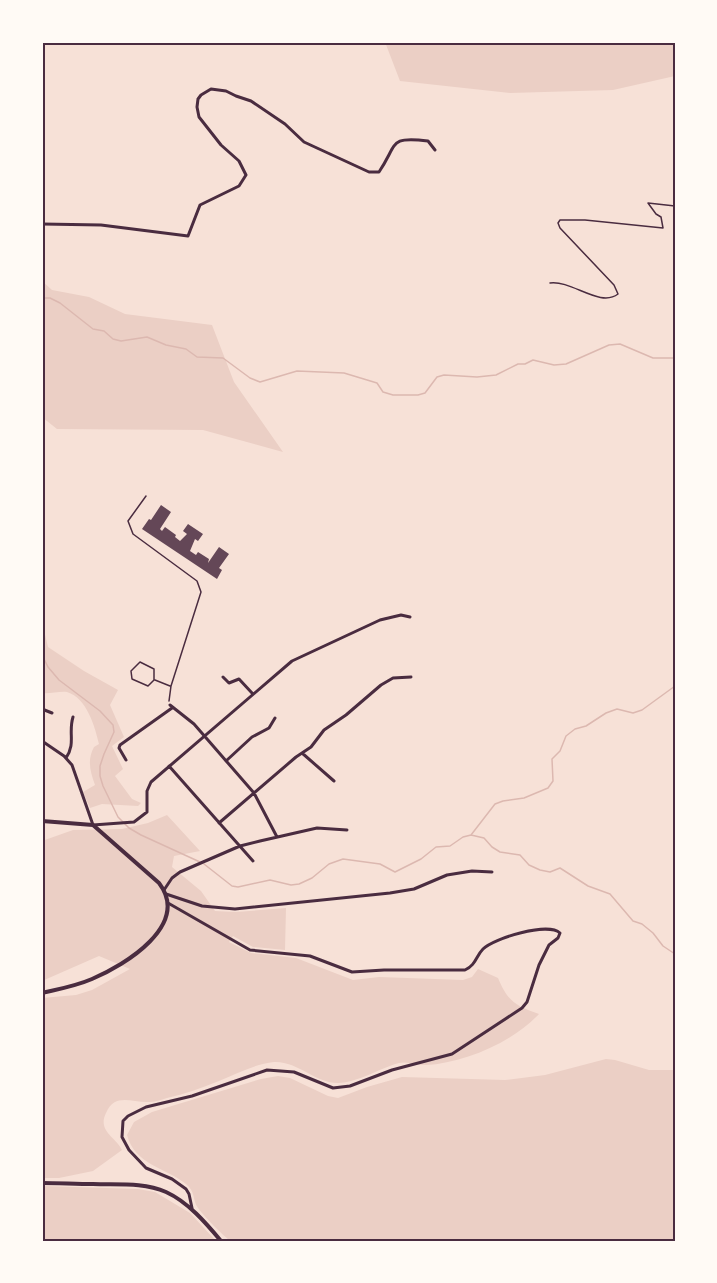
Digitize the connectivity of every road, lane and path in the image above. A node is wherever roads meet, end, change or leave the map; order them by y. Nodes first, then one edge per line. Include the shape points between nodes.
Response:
1 (435, 150) dead end
2 (675, 206) edge
3 (42, 224) edge
4 (550, 284) dead end
5 (146, 496) dead end
6 (410, 617) dead end
7 (223, 676) dead end
8 (411, 676) dead end
9 (154, 680) junction
10 (171, 686) junction
11 (252, 693) junction
12 (171, 705) junction
13 (42, 709) edge
14 (52, 713) dead end
15 (73, 717) dead end
16 (275, 718) dead end
17 (204, 735) junction
18 (42, 741) edge
19 (302, 753) junction
20 (66, 758) junction
21 (126, 760) dead end
22 (226, 761) junction
23 (169, 766) junction
24 (334, 781) dead end
25 (254, 793) junction
26 (42, 821) edge
27 (219, 823) junction
28 (93, 825) junction
29 (347, 830) dead end
30 (277, 837) junction
31 (240, 846) junction
32 (253, 861) dead end
33 (492, 872) dead end
34 (165, 892) junction
35 (168, 903) junction
36 (42, 993) edge
37 (42, 1183) edge
38 (192, 1211) junction
39 (221, 1241) edge

1 - 3 street via 428,141 401,140 389,151 379,172 369,172 304,142 251,100 211,89 198,99 197,112 221,145 239,161 246,175 239,186 200,205 188,236 101,225
2 - 4 path via 648,203 661,217 663,228 560,220 560,228 618,294 597,297 568,284
5 - 10 lane via 128,521 133,534 197,581 201,592
6 - 11 street via 380,620 292,661
7 - 11 street via 229,683 239,679
8 - 19 street via 381,684
9 - 9 lane via 154,669 140,662 131,671 132,679 148,686
9 - 10 lane
10 - 12 lane
11 - 17 street
12 - 17 street
12 - 21 street via 120,745
13 - 14 street
15 - 20 street via 73,745
16 - 22 street via 269,728 252,737
17 - 22 street
17 - 23 street
18 - 20 street
19 - 24 street
19 - 25 street
20 - 28 street
22 - 25 street
23 - 27 street
23 - 28 street via 149,786 145,815 134,822
25 - 27 street
25 - 30 street
26 - 28 main road
27 - 31 street
28 - 34 main road
29 - 30 street via 318,828
30 - 31 street
31 - 32 street
31 - 34 street via 180,872
33 - 34 street via 447,875 414,889 390,893 234,909 202,906
34 - 35 main road
35 - 36 main road via 158,933 133,956 91,979
35 - 38 street via 250,950 310,956 352,972 465,970 489,945 533,930 552,928 560,936 549,945 522,1008 452,1054 333,1088 294,1072 267,1070 128,1116 123,1121 122,1137 129,1150 146,1168 186,1188
37 - 38 main road via 148,1187 171,1195
38 - 39 main road

